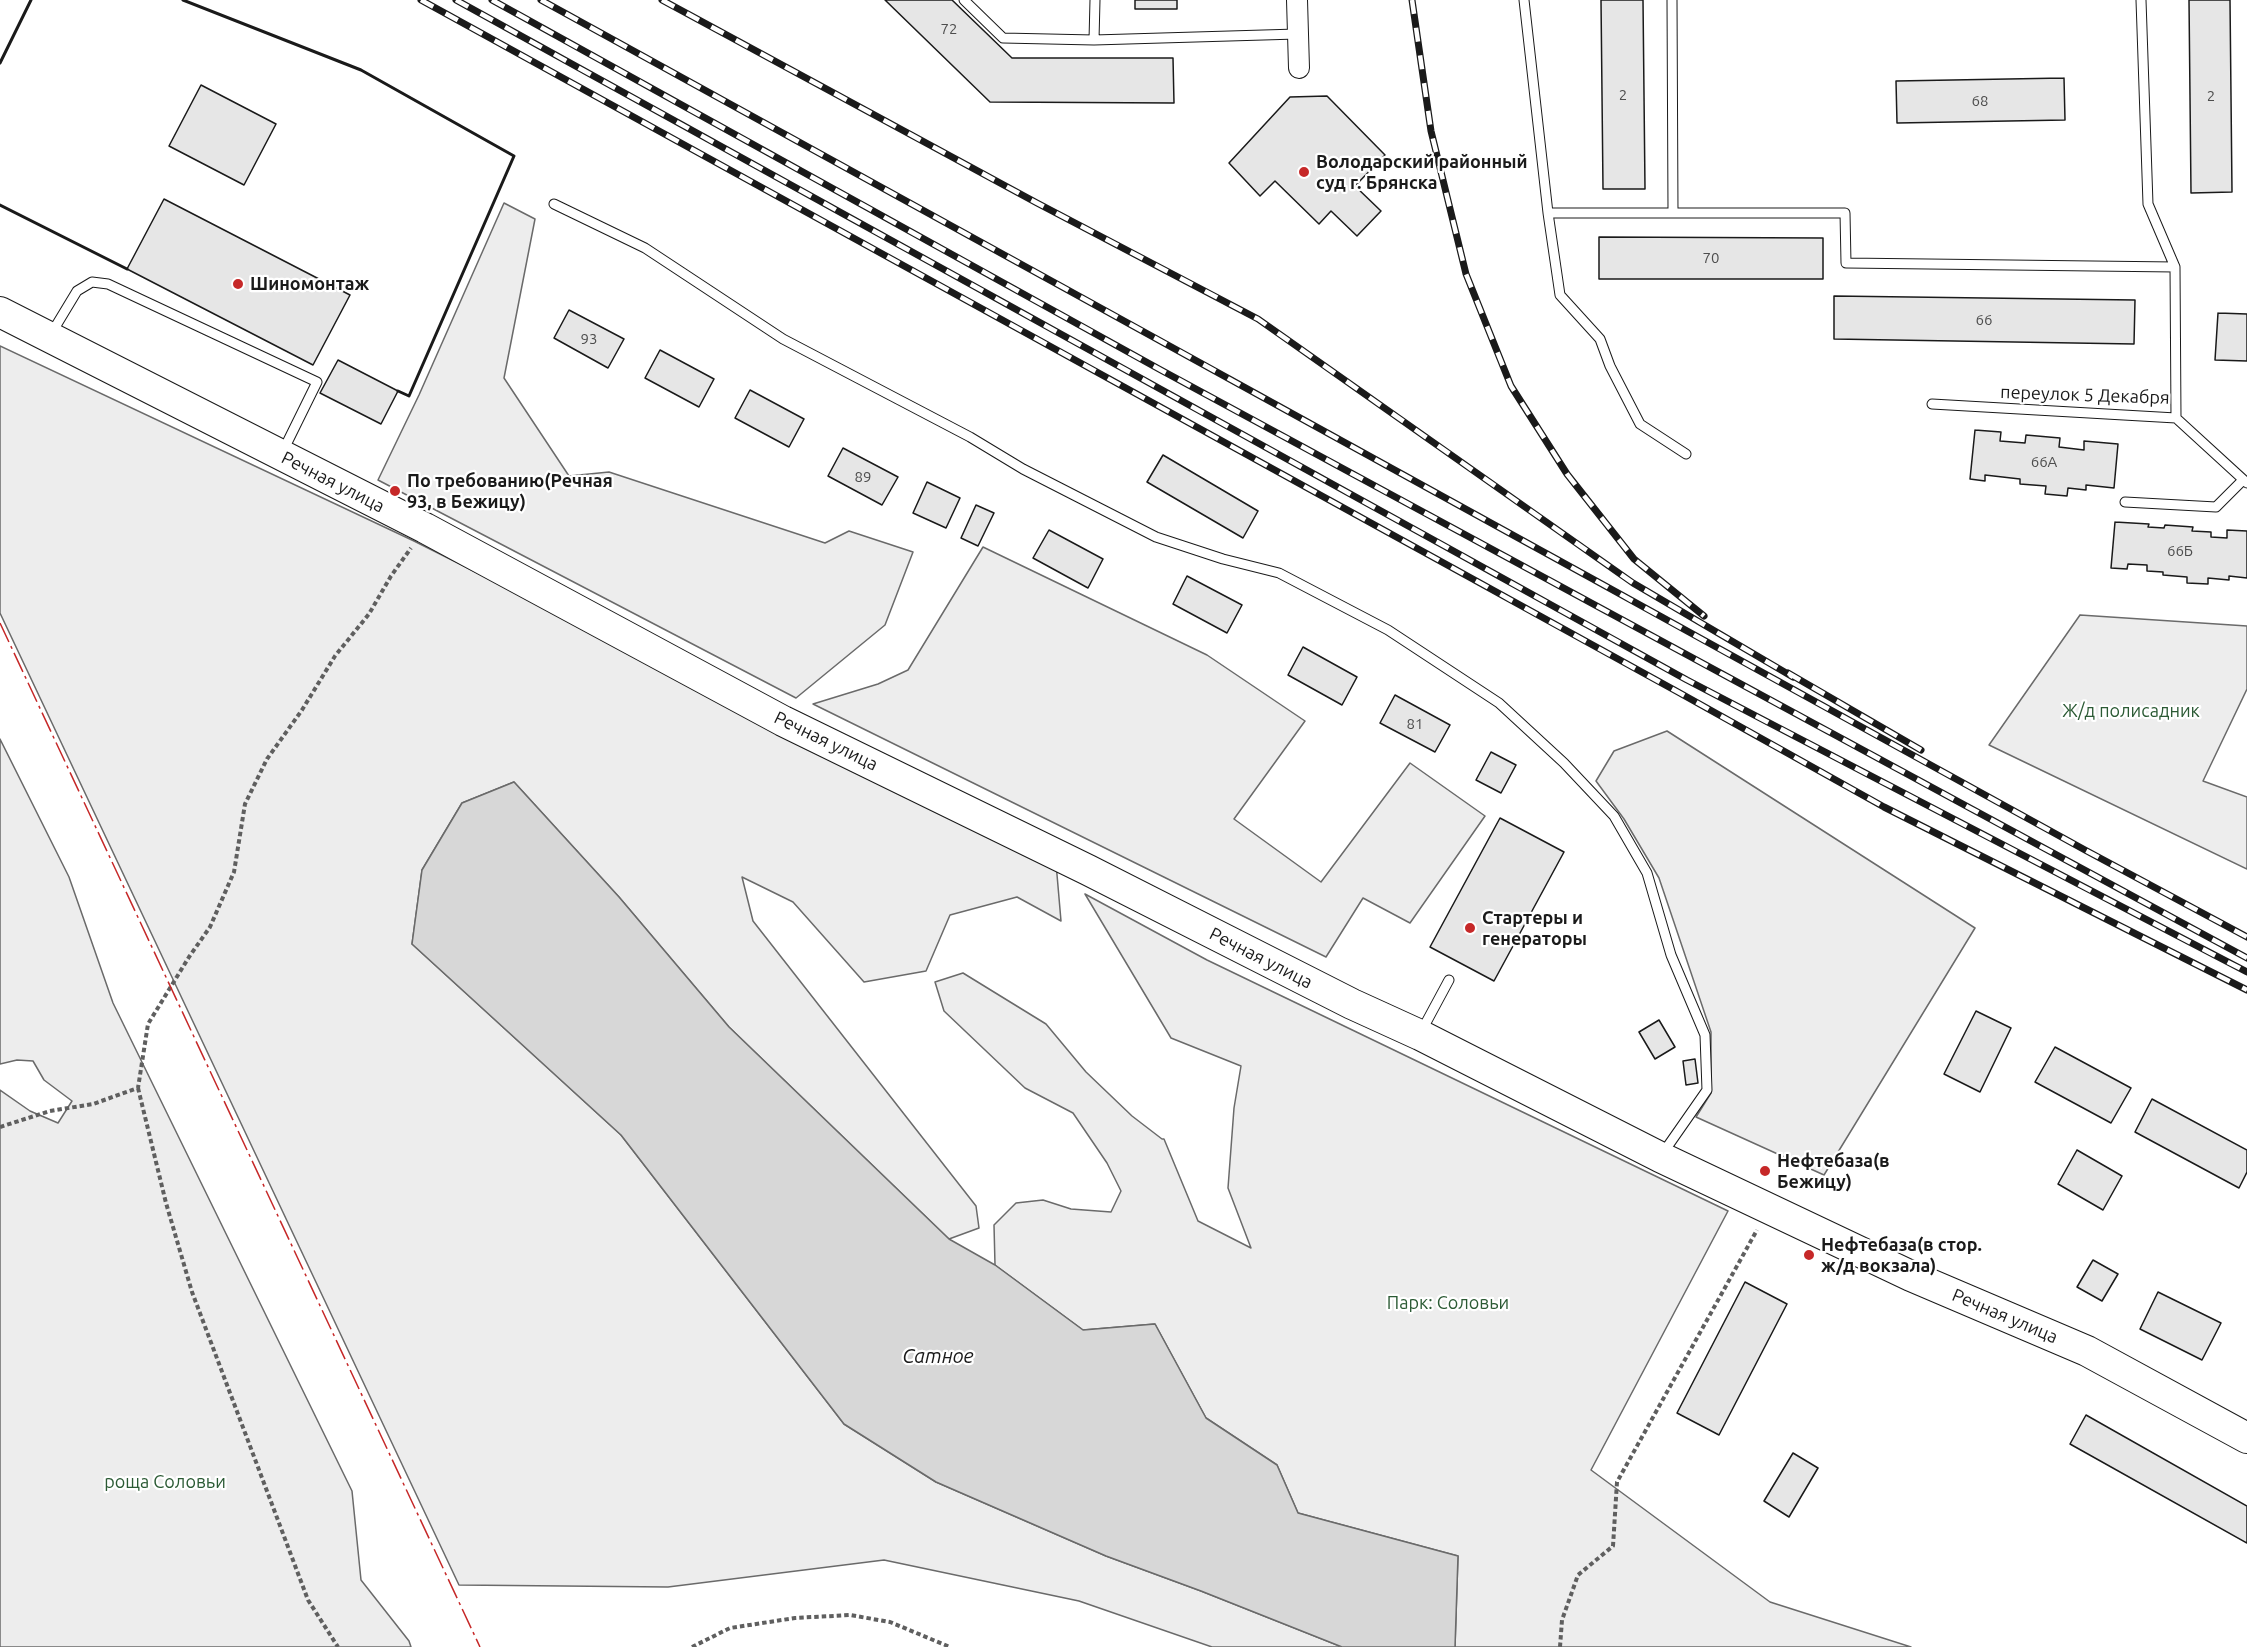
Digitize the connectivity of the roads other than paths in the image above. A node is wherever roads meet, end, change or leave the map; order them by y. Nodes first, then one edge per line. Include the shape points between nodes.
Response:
1 (1095, 0) edge
2 (1297, 0) edge
3 (1524, 0) edge
4 (1672, 0) edge
5 (2141, 0) edge
6 (966, 1) edge
7 (1297, 34) junction
8 (1095, 40) junction
9 (1299, 69) dead end
10 (555, 204) dead end
11 (1673, 211) junction
12 (1548, 213) junction
13 (2175, 267) junction
14 (0, 312) edge
15 (50, 336) junction
16 (1932, 404) dead end
17 (2176, 417) junction
18 (1686, 454) dead end
19 (281, 456) junction
20 (2245, 481) edge
21 (2125, 502) dead end
22 (1449, 980) dead end
23 (1420, 1035) junction
24 (1660, 1157) junction
25 (2247, 1438) edge

1 - 8 lane
2 - 7 street
3 - 12 lane
4 - 11 lane
5 - 13 lane, переулок 5 Декабря via 2148,204
6 - 8 lane via 1003,38
7 - 8 lane
7 - 9 street
10 - 24 lane via 645,248 783,339 1023,469 1156,537 1279,573 1388,630 1499,702 1614,816 1647,873 1671,955 1705,1035 1707,1090
11 - 12 lane
11 - 13 lane via 1845,213 1846,263
12 - 18 lane via 1560,295 1600,339 1640,424
13 - 17 lane, переулок 5 Декабря
14 - 15 main road, Речная улица
15 - 19 main road, Речная улица
15 - 19 lane via 77,291 92,282 108,284 317,382
16 - 17 lane, переулок 5 Декабря
17 - 20 lane
19 - 23 main road, Речная улица via 425,528 783,721
20 - 21 lane via 2216,507
22 - 23 lane
23 - 24 main road, Речная улица
24 - 25 main road, Речная улица via 1911,1276 2087,1351

